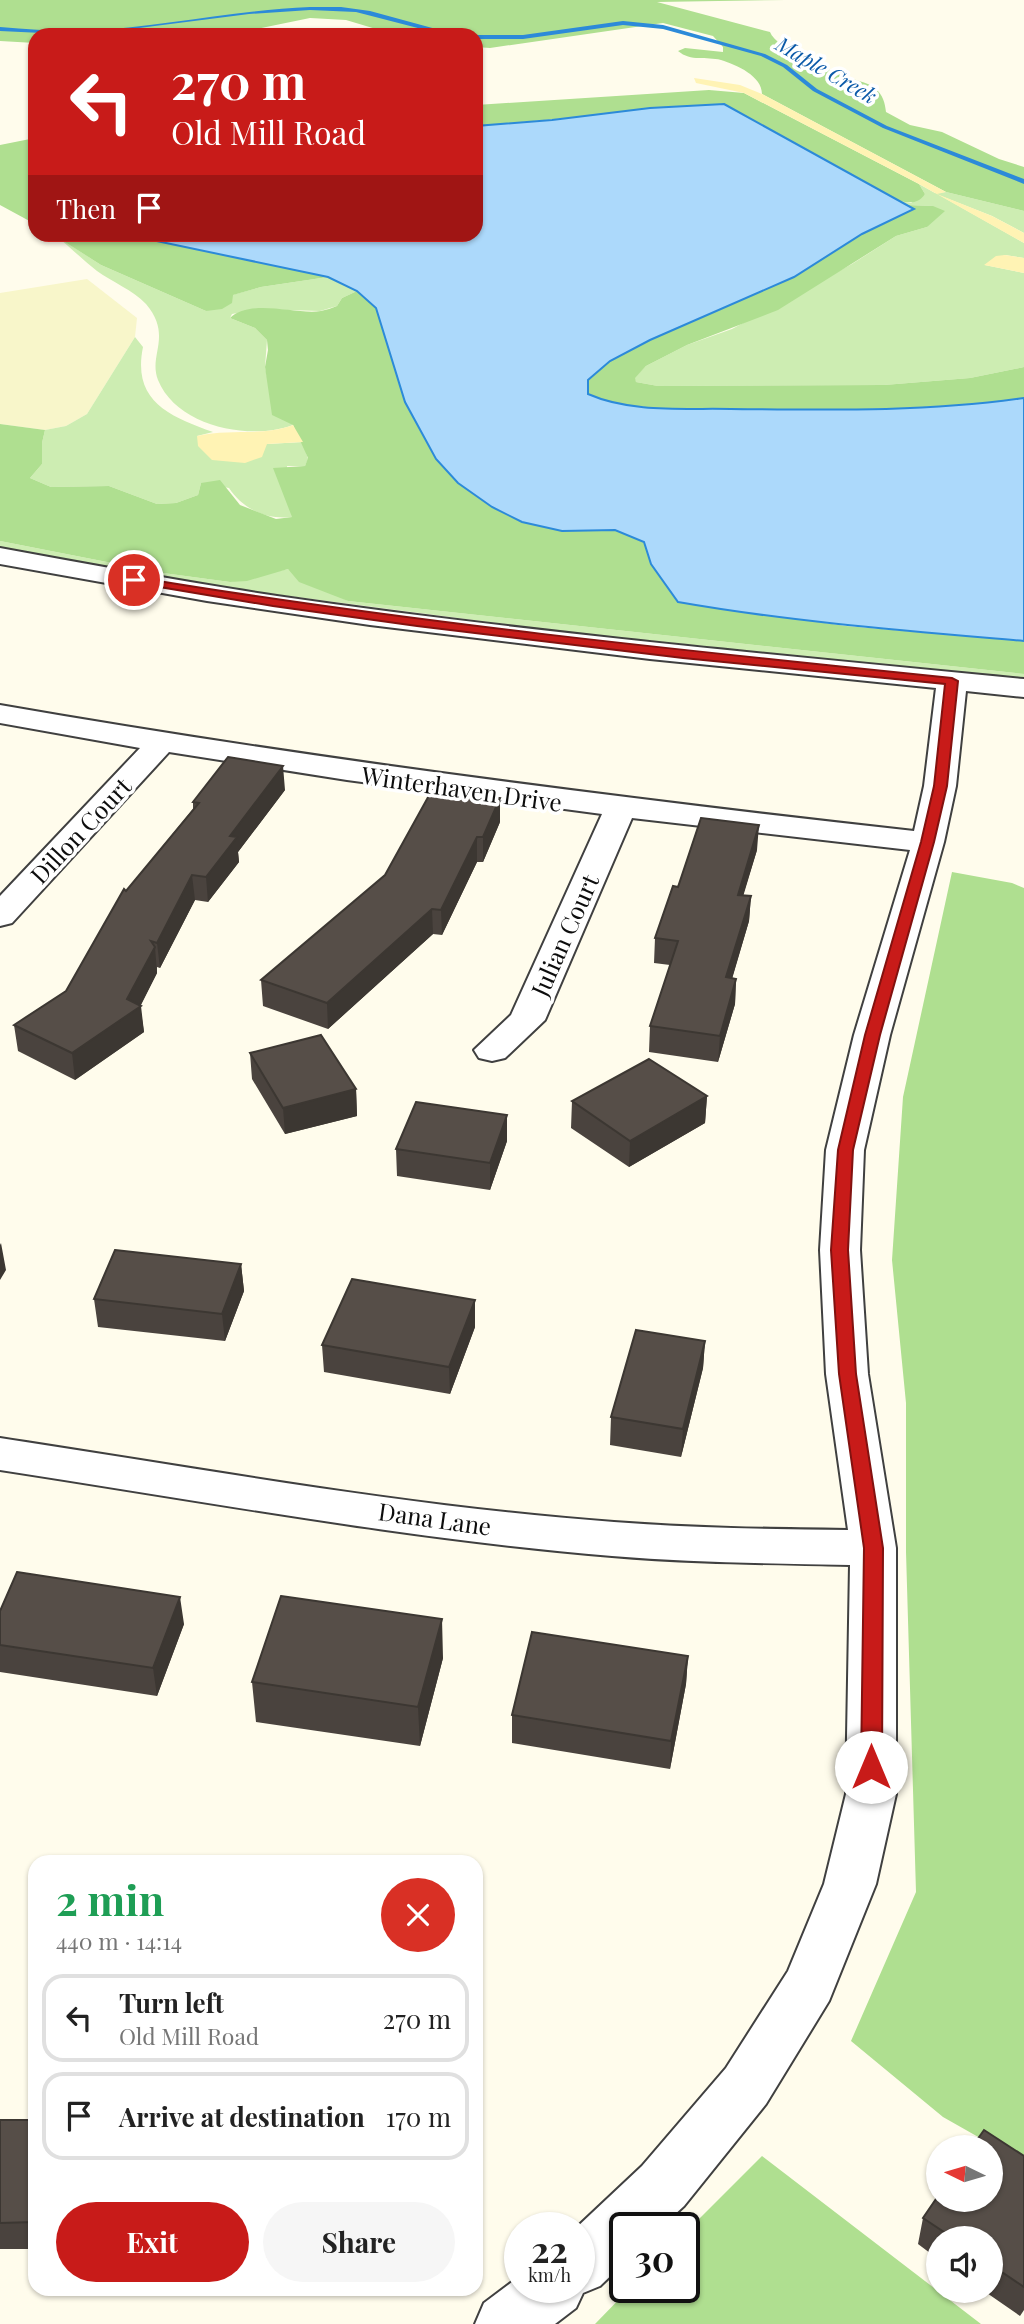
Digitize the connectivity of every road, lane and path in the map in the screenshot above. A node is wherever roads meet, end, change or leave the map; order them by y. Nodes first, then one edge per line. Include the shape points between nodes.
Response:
1 (0, 556) edge
2 (952, 681) junction
3 (1024, 688) edge
4 (0, 714) edge
5 (160, 744) junction
6 (620, 809) junction
7 (928, 842) junction
8 (0, 916) edge
9 (492, 1050) dead end
10 (0, 1454) edge
11 (873, 1548) junction
12 (595, 2250) edge
13 (533, 2303) edge
14 (505, 2324) edge

1 - 2 street via 369,617
2 - 3 street
2 - 7 street via 940,786
4 - 5 street, Winterhaven Drive
5 - 6 street, Winterhaven Drive
5 - 8 street, Dillon Court
6 - 7 street, Winterhaven Drive
6 - 9 street, Julian Court via 527,1020
7 - 11 street via 872,1035 845,1150 840,1250 847,1374
10 - 11 street, Dana Lane via 580,1536
11 - 12 street via 871,1794 850,1884 810,1984 738,2096 663,2186
13 - 14 street

